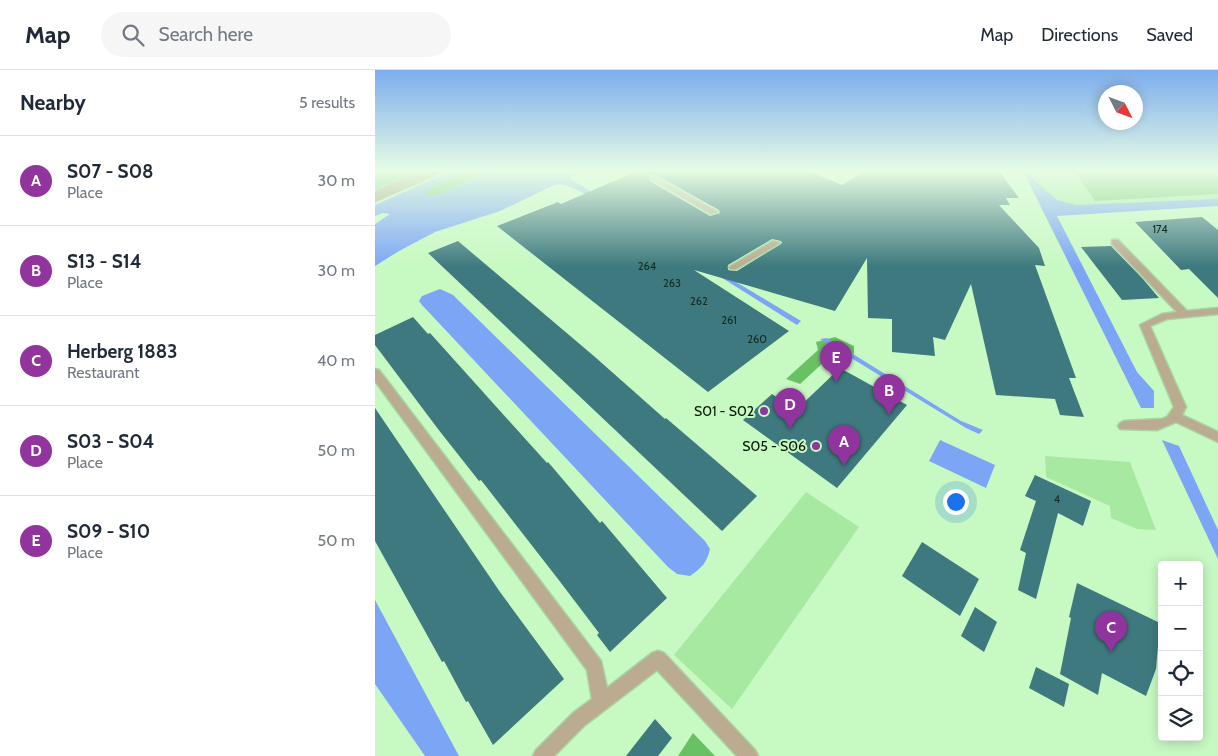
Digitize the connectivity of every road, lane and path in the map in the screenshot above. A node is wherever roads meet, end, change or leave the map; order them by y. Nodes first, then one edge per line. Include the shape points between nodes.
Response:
1 (698, 203) edge
2 (714, 212) dead end
3 (1115, 242) dead end
4 (777, 243) dead end
5 (733, 267) dead end
6 (1218, 311) edge
7 (1185, 314) junction
8 (375, 373) edge
9 (1176, 417) junction
10 (1124, 426) dead end
11 (1218, 437) edge
12 (601, 702) junction
13 (542, 756) edge
14 (749, 756) edge

1 - 2 lane
3 - 7 lane
4 - 5 lane
6 - 7 lane
7 - 9 lane via 1165,316 1145,325 1180,407
8 - 12 lane via 595,667
9 - 10 lane via 1166,424
9 - 11 lane
12 - 13 lane
12 - 14 lane via 658,659

